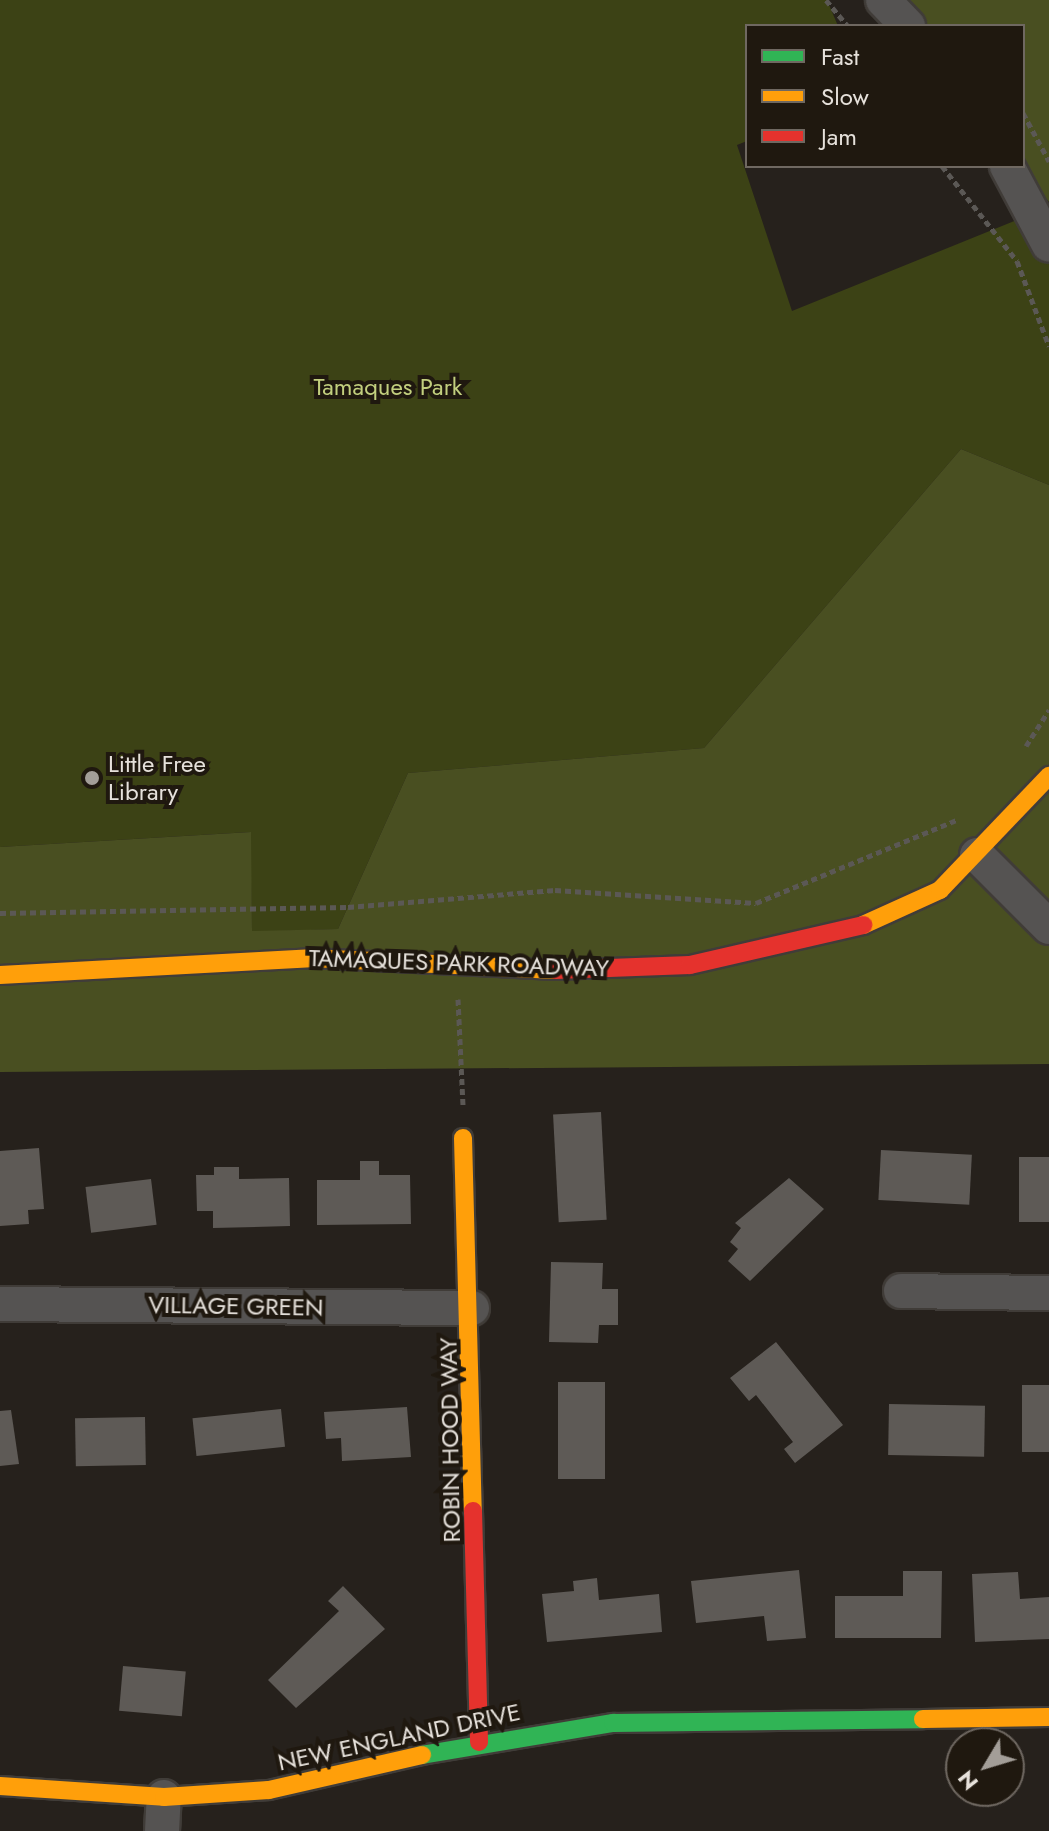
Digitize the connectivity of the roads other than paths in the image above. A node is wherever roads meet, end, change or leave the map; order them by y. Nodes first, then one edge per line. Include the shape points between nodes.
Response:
1 (883, 0) edge
2 (906, 24) edge
3 (1008, 168) edge
4 (1049, 245) edge
5 (1049, 776) edge
6 (977, 855) junction
7 (1049, 927) edge
8 (0, 975) edge
9 (463, 1138) road end
10 (901, 1291) dead end
11 (1049, 1293) edge
12 (0, 1304) edge
13 (472, 1308) junction
14 (1049, 1717) edge
15 (479, 1742) junction
16 (0, 1786) edge
17 (164, 1797) junction
18 (162, 1831) edge

1 - 2 street
3 - 4 street
5 - 6 street, TAMAQUES PARK ROADWAY
6 - 7 street
6 - 8 street, TAMAQUES PARK ROADWAY via 940,890 878,921 779,950 675,965 456,967 297,958
9 - 13 street, ROBIN HOOD WAY
10 - 11 street
12 - 13 street, VILLAGE GREEN
13 - 15 street, ROBIN HOOD WAY
14 - 15 street, NEW ENGLAND DRIVE via 613,1723
15 - 17 street, NEW ENGLAND DRIVE via 269,1790
16 - 17 street, NEW ENGLAND DRIVE
17 - 18 street

